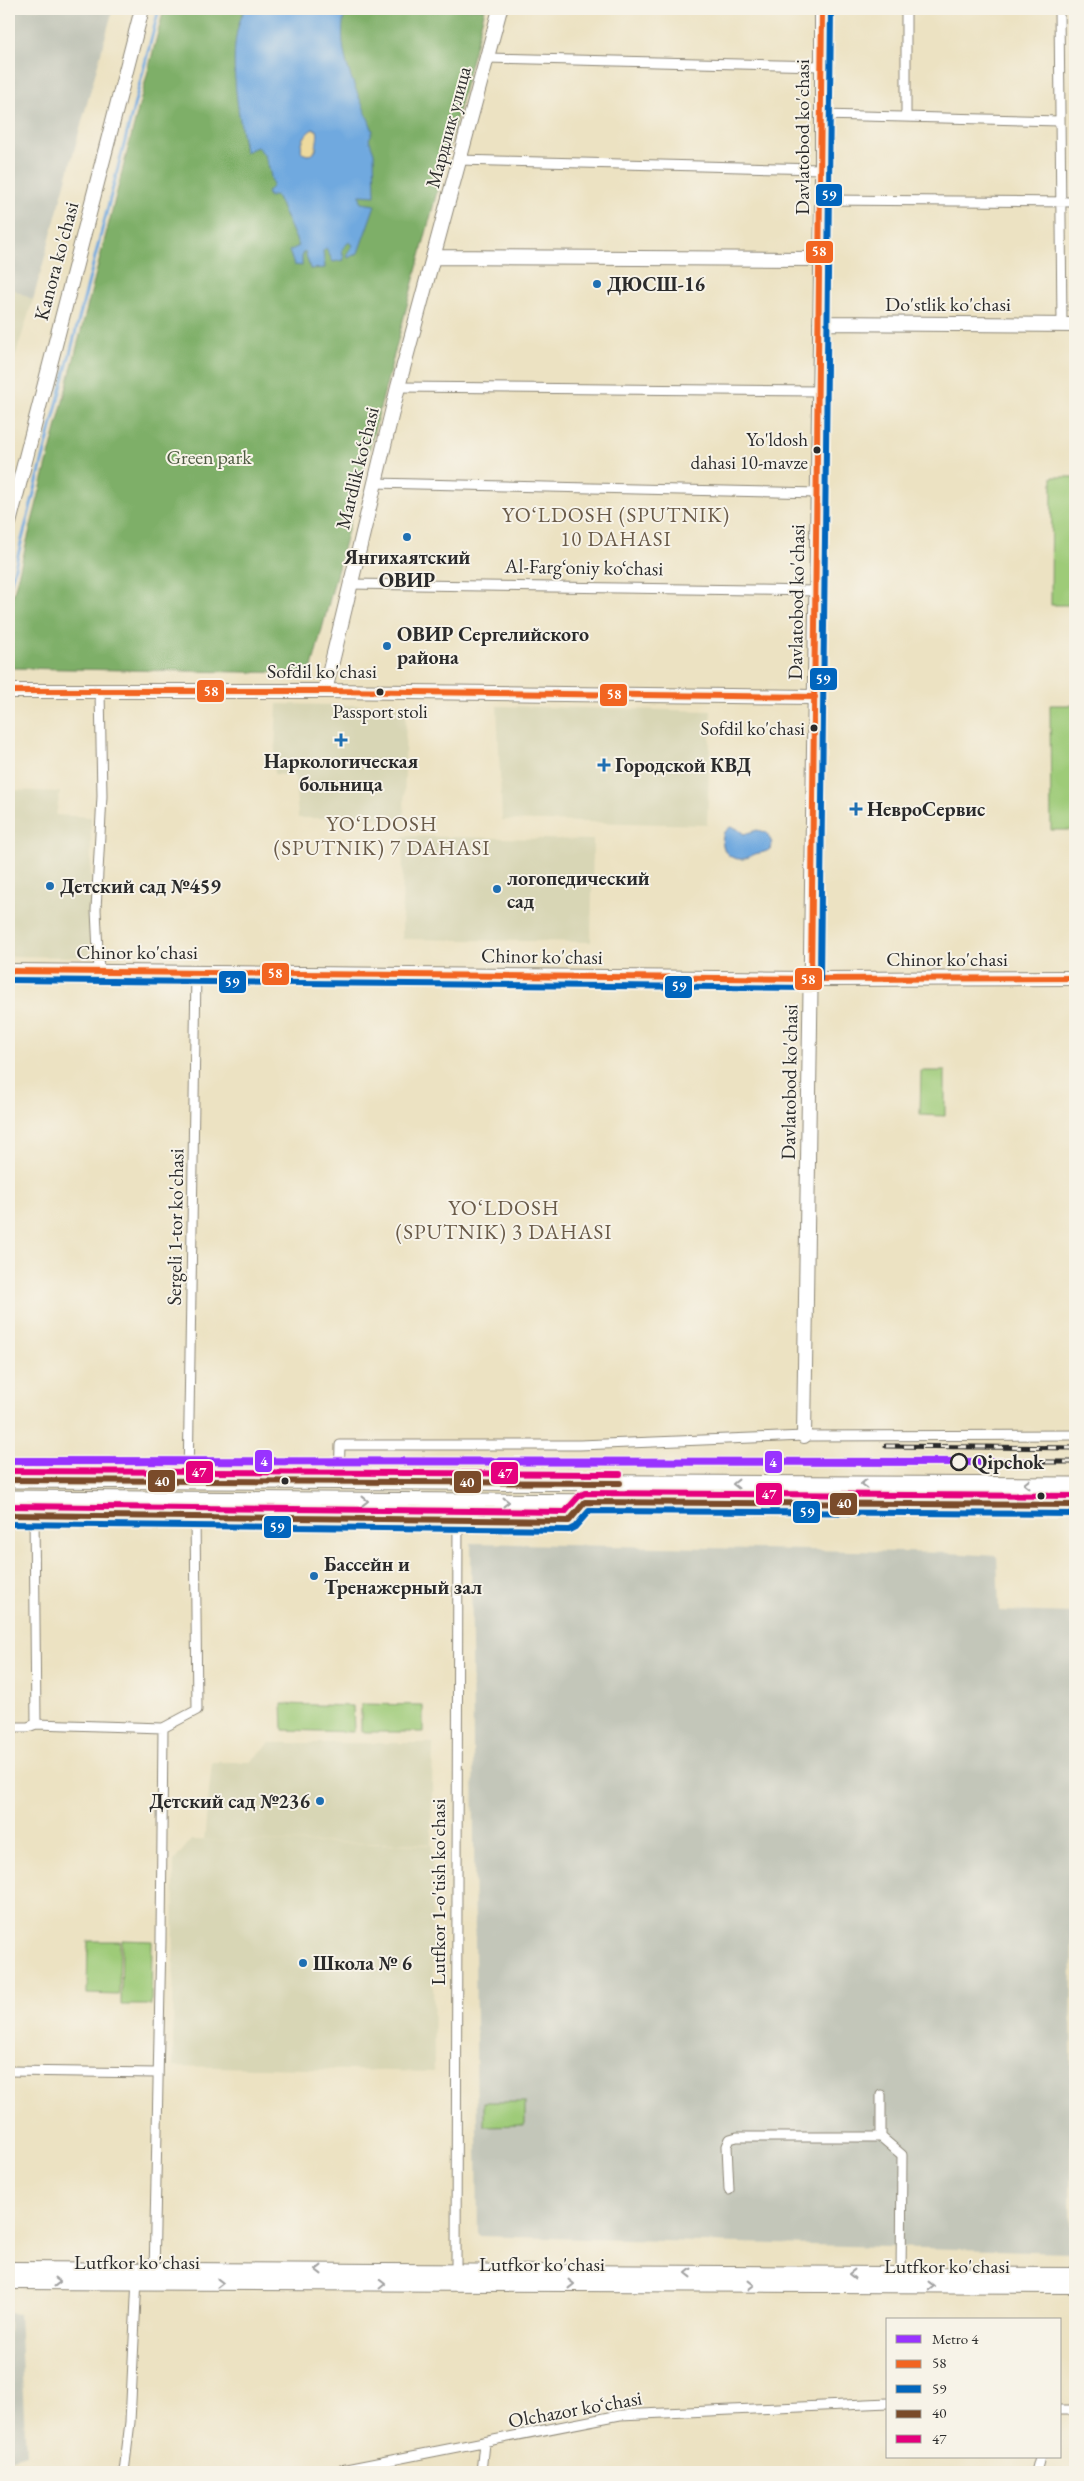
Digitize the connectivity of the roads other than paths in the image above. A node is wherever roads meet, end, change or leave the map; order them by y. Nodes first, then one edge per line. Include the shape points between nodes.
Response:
1 (142, 9) edge
2 (500, 9) edge
3 (822, 9) edge
4 (906, 9) edge
5 (1059, 9) edge
6 (487, 58) junction
7 (822, 66) junction
8 (822, 115) junction
9 (906, 117) junction
10 (1060, 121) junction
11 (459, 160) junction
12 (821, 169) junction
13 (822, 200) junction
14 (1060, 202) junction
15 (1075, 202) edge
16 (433, 256) junction
17 (821, 259) junction
18 (820, 323) junction
19 (1069, 325) edge
20 (398, 387) junction
21 (819, 391) junction
22 (374, 483) junction
23 (818, 493) junction
24 (9, 523) edge
25 (350, 584) junction
26 (816, 591) junction
27 (9, 691) edge
28 (100, 691) junction
29 (325, 691) junction
30 (814, 697) junction
31 (9, 972) edge
32 (98, 972) junction
33 (196, 973) junction
34 (1075, 978) edge
35 (811, 980) junction
36 (1075, 1435) edge
37 (804, 1436) junction
38 (9, 1480) edge
39 (188, 1481) junction
40 (301, 1482) junction
41 (339, 1482) junction
42 (585, 1483) junction
43 (900, 1484) junction
44 (1075, 1485) edge
45 (9, 1498) edge
46 (301, 1501) junction
47 (458, 1501) junction
48 (585, 1502) junction
49 (900, 1503) junction
50 (1075, 1506) edge
51 (9, 1515) edge
52 (34, 1515) junction
53 (196, 1516) junction
54 (458, 1519) junction
55 (36, 1724) junction
56 (9, 1727) edge
57 (163, 1728) junction
58 (9, 2071) edge
59 (157, 2073) junction
60 (882, 2095) dead end
61 (881, 2137) junction
62 (729, 2190) dead end
63 (9, 2269) edge
64 (1075, 2275) edge
65 (137, 2276) junction
66 (154, 2276) junction
67 (456, 2277) junction
68 (901, 2280) junction
69 (9, 2282) edge
70 (1075, 2286) edge
71 (886, 2403) edge
72 (1062, 2410) edge
73 (1075, 2410) edge
74 (484, 2443) junction
75 (1040, 2458) edge
76 (124, 2472) edge
77 (331, 2472) edge
78 (481, 2472) edge
79 (1036, 2472) edge

1 - 24 street, Kanora ko'chasi
2 - 6 street, Мардлик улица
3 - 7 street, Davlatobod ko'chasi
4 - 9 street
5 - 10 street
6 - 7 street
6 - 11 street, Мардлик улица
7 - 8 street, Davlatobod ko'chasi
8 - 9 street
8 - 12 street, Davlatobod ko'chasi
9 - 10 street
10 - 14 street
11 - 12 street
11 - 16 street, Мардлик улица
12 - 13 street, Davlatobod ko'chasi
13 - 14 street
13 - 17 street, Davlatobod ko'chasi
14 - 15 street
14 - 19 street
16 - 17 street
16 - 20 street, Mardlik ko‘chasi
17 - 18 street, Davlatobod ko'chasi
18 - 19 street, Do'stlik ko'chasi
18 - 21 street, Davlatobod ko'chasi
20 - 21 street
20 - 22 street, Mardlik ko‘chasi
21 - 23 street, Davlatobod ko'chasi
22 - 23 street
22 - 25 street, Mardlik ko‘chasi
23 - 26 street, Davlatobod ko'chasi
25 - 26 street, Al-Farg‘oniy ko‘chasi
25 - 29 street, Mardlik ko‘chasi
26 - 30 street, Davlatobod ko'chasi
27 - 28 street, Sofdil ko'chasi
28 - 29 street, Sofdil ko'chasi
28 - 32 street via 102,796 96,910
29 - 30 street, Sofdil ko'chasi
30 - 35 street, Davlatobod ko'chasi
31 - 32 street, Chinor ko'chasi
32 - 33 street, Chinor ko'chasi
33 - 35 street, Chinor ko'chasi
33 - 39 street, Sergeli 1-tor ko'chasi
34 - 35 street, Chinor ko'chasi
35 - 37 street, Davlatobod ko'chasi
36 - 37 street
37 - 41 street via 580,1445 340,1445
38 - 39 main road
39 - 40 main road
40 - 41 main road
40 - 46 main road
41 - 42 main road
43 -> 42 main road
42 - 48 main road
44 -> 43 main road
43 - 49 main road
45 - 46 main road
46 -> 47 main road
47 -> 48 main road
47 - 54 street, Lutfkor 1-o'tish ko'chasi
48 - 49 main road
48 - 54 street via 570,1521
49 - 50 main road
51 - 52 street
52 - 53 street
52 - 55 street
53 - 54 street
53 - 57 street via 197,1710
54 - 67 street, Lutfkor 1-o'tish ko'chasi
55 - 56 street
55 - 57 street
57 - 59 street
58 - 59 street
59 - 66 street
60 - 61 street
61 - 62 street via 730,2139 727,2146
61 - 68 street via 902,2155
63 - 65 street, Lutfkor ko'chasi
64 - 68 street, Lutfkor ko'chasi
65 - 66 street, Lutfkor ko'chasi
69 -> 65 street, Lutfkor ko'chasi
65 - 76 street via 130,2422
66 - 67 street, Lutfkor ko'chasi
67 - 68 street, Lutfkor ko'chasi
68 -> 70 street, Lutfkor ko'chasi
71 - 74 street, Olchazor koʻchasi via 620,2415
72 - 73 street
74 - 77 street, Olchazor koʻchasi
74 - 78 street
75 - 79 street

